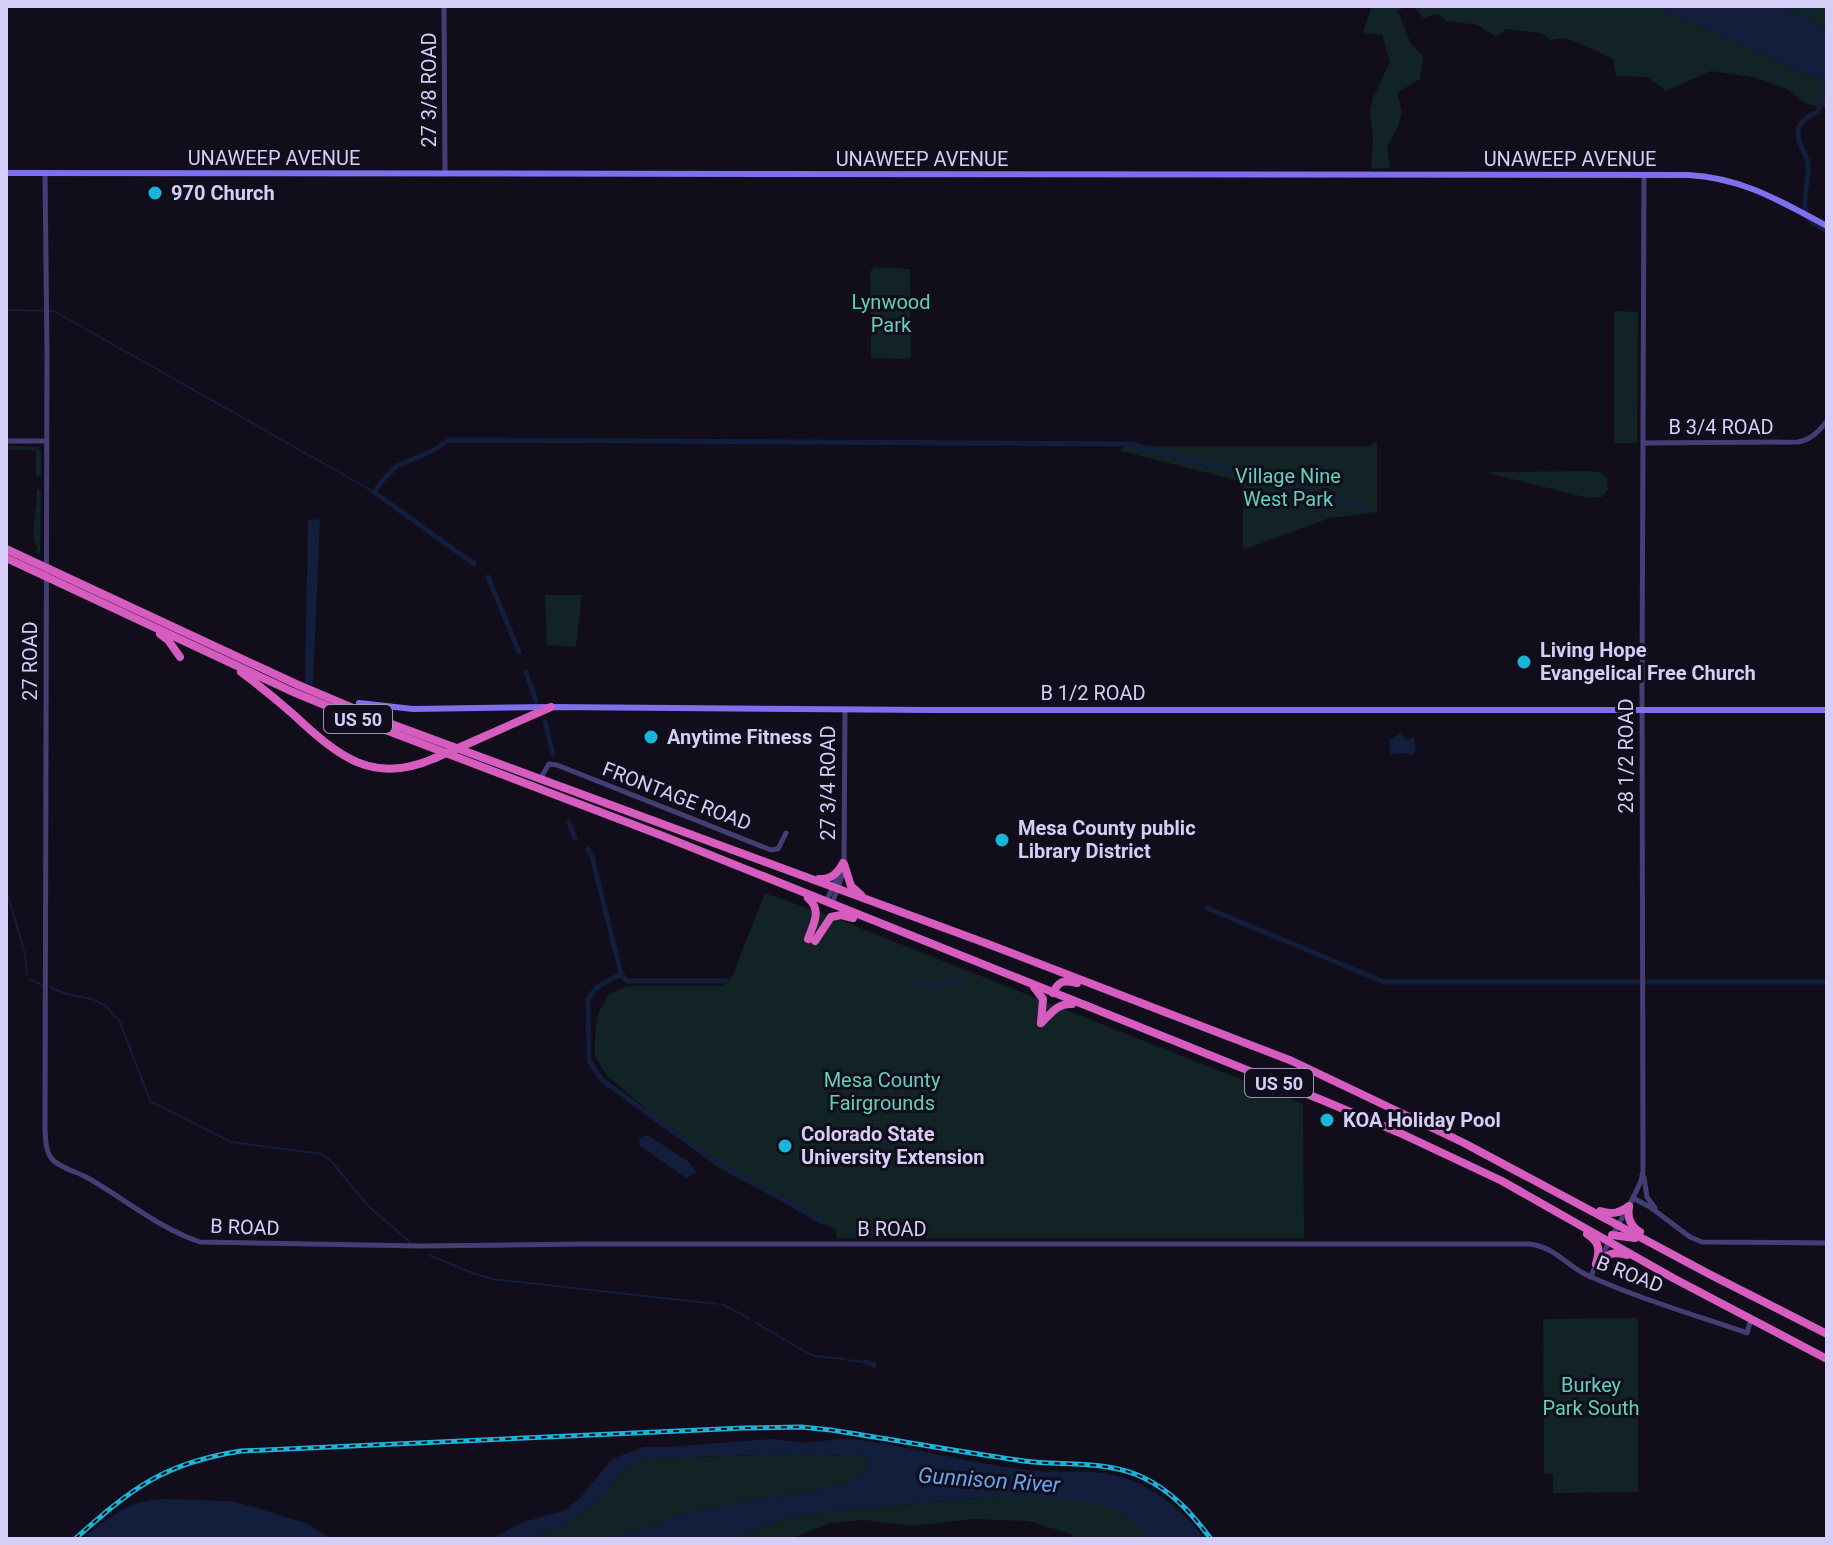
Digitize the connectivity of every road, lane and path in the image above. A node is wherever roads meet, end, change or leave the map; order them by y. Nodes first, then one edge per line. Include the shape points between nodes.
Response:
1 (444, 6) edge
2 (6, 173) edge
3 (45, 173) junction
4 (445, 174) junction
5 (1644, 175) junction
6 (1827, 226) edge
7 (1827, 421) edge
8 (6, 441) edge
9 (46, 441) junction
10 (1644, 443) junction
11 (6, 549) edge
12 (6, 558) edge
13 (46, 572) junction
14 (124, 613) junction
15 (183, 636) junction
16 (180, 657) dead end
17 (237, 666) junction
18 (296, 684) junction
19 (359, 703) joint
20 (551, 707) junction
21 (845, 709) junction
22 (1827, 710) edge
23 (1643, 711) junction
24 (539, 784) junction
25 (786, 833) dead end
26 (746, 855) junction
27 (844, 861) junction
28 (730, 863) junction
29 (836, 888) junction
30 (864, 898) junction
31 (831, 902) junction
32 (920, 939) junction
33 (1031, 984) junction
34 (1102, 988) junction
35 (1053, 993) junction
36 (1087, 1007) junction
37 (47, 1148) joint
38 (1643, 1171) junction
39 (1552, 1189) junction
40 (1631, 1202) junction
41 (1661, 1215) junction
42 (1570, 1220) junction
43 (1614, 1233) junction
44 (1827, 1243) edge
45 (1669, 1252) junction
46 (1596, 1264) junction
47 (1590, 1277) junction
48 (1673, 1278) junction
49 (1751, 1319) junction
50 (1827, 1334) edge
51 (1827, 1359) edge

1 - 4 street, 27 3/8 ROAD
2 - 3 main road, UNAWEEP AVENUE
3 - 4 main road, UNAWEEP AVENUE
3 - 9 street, 27 ROAD
4 - 5 main road, UNAWEEP AVENUE
5 - 6 main road, UNAWEEP AVENUE via 1735,182
5 - 10 street, 28 1/2 ROAD
7 - 10 street, B 3/4 ROAD via 1809,439 1798,442
8 - 9 street
9 - 13 street, 27 ROAD
10 - 23 street, 28 1/2 ROAD
11 - 13 highway, US 50
12 - 13 highway, US 50
13 - 14 highway, US 50
13 - 15 highway, US 50
13 - 37 street, 27 ROAD
14 - 15 highway, US 50
14 - 16 highway via 168,640
15 - 17 highway, US 50
15 - 18 highway, US 50
17 - 20 highway, bridge via 340,755 367,767 392,770 422,764
17 - 24 highway, US 50 via 370,724
18 - 19 highway
18 - 24 highway, US 50
19 - 20 main road, B 1/2 ROAD via 413,709
20 - 21 main road, B 1/2 ROAD
21 - 23 main road, B 1/2 ROAD
21 - 27 street, 27 3/4 ROAD
22 - 23 main road, B 1/2 ROAD
23 - 38 street, 28 1/2 ROAD
24 - 25 street, FRONTAGE ROAD via 549,764 771,850 778,849
24 - 26 highway, US 50
24 - 28 highway, US 50
26 - 27 highway via 822,879 835,874
26 - 29 highway, US 50
27 - 29 street, 27 3/4 ROAD
27 - 30 highway via 851,886
28 - 31 highway, US 50
28 - 32 highway via 809,898 817,911 812,940 831,917 841,915
29 - 30 highway, US 50
29 - 31 street, 27 3/4 ROAD
30 - 31 highway
30 - 34 highway, US 50
31 - 32 highway, US 50
32 - 33 highway, US 50
33 - 35 highway, US 50
33 - 36 highway via 1043,999 1041,1023 1063,1004
34 - 35 highway via 1064,981
34 - 39 highway, US 50 via 1332,1079
35 - 36 highway, US 50
36 - 42 highway, US 50 via 1400,1133
37 - 47 street, B ROAD via 57,1164 200,1242 1530,1244 1548,1248
38 - 40 street, 28 1/2 ROAD
38 - 41 street via 1647,1197
39 - 40 highway via 1606,1213 1621,1211
39 - 43 highway, US 50
40 - 41 street
40 - 43 street, 28 1/2 ROAD
40 - 45 highway via 1632,1226
41 - 44 street via 1702,1242
42 - 43 highway, US 50
42 - 46 highway via 1596,1241
43 - 45 highway, US 50
43 - 46 street, 28 1/2 ROAD
43 - 48 highway, US 50
45 - 50 highway, US 50
46 - 47 street, 28 1/2 ROAD
46 - 48 highway via 1608,1254 1621,1253
47 - 49 street, B ROAD via 1747,1333
48 - 49 highway, US 50
49 - 51 highway, US 50

